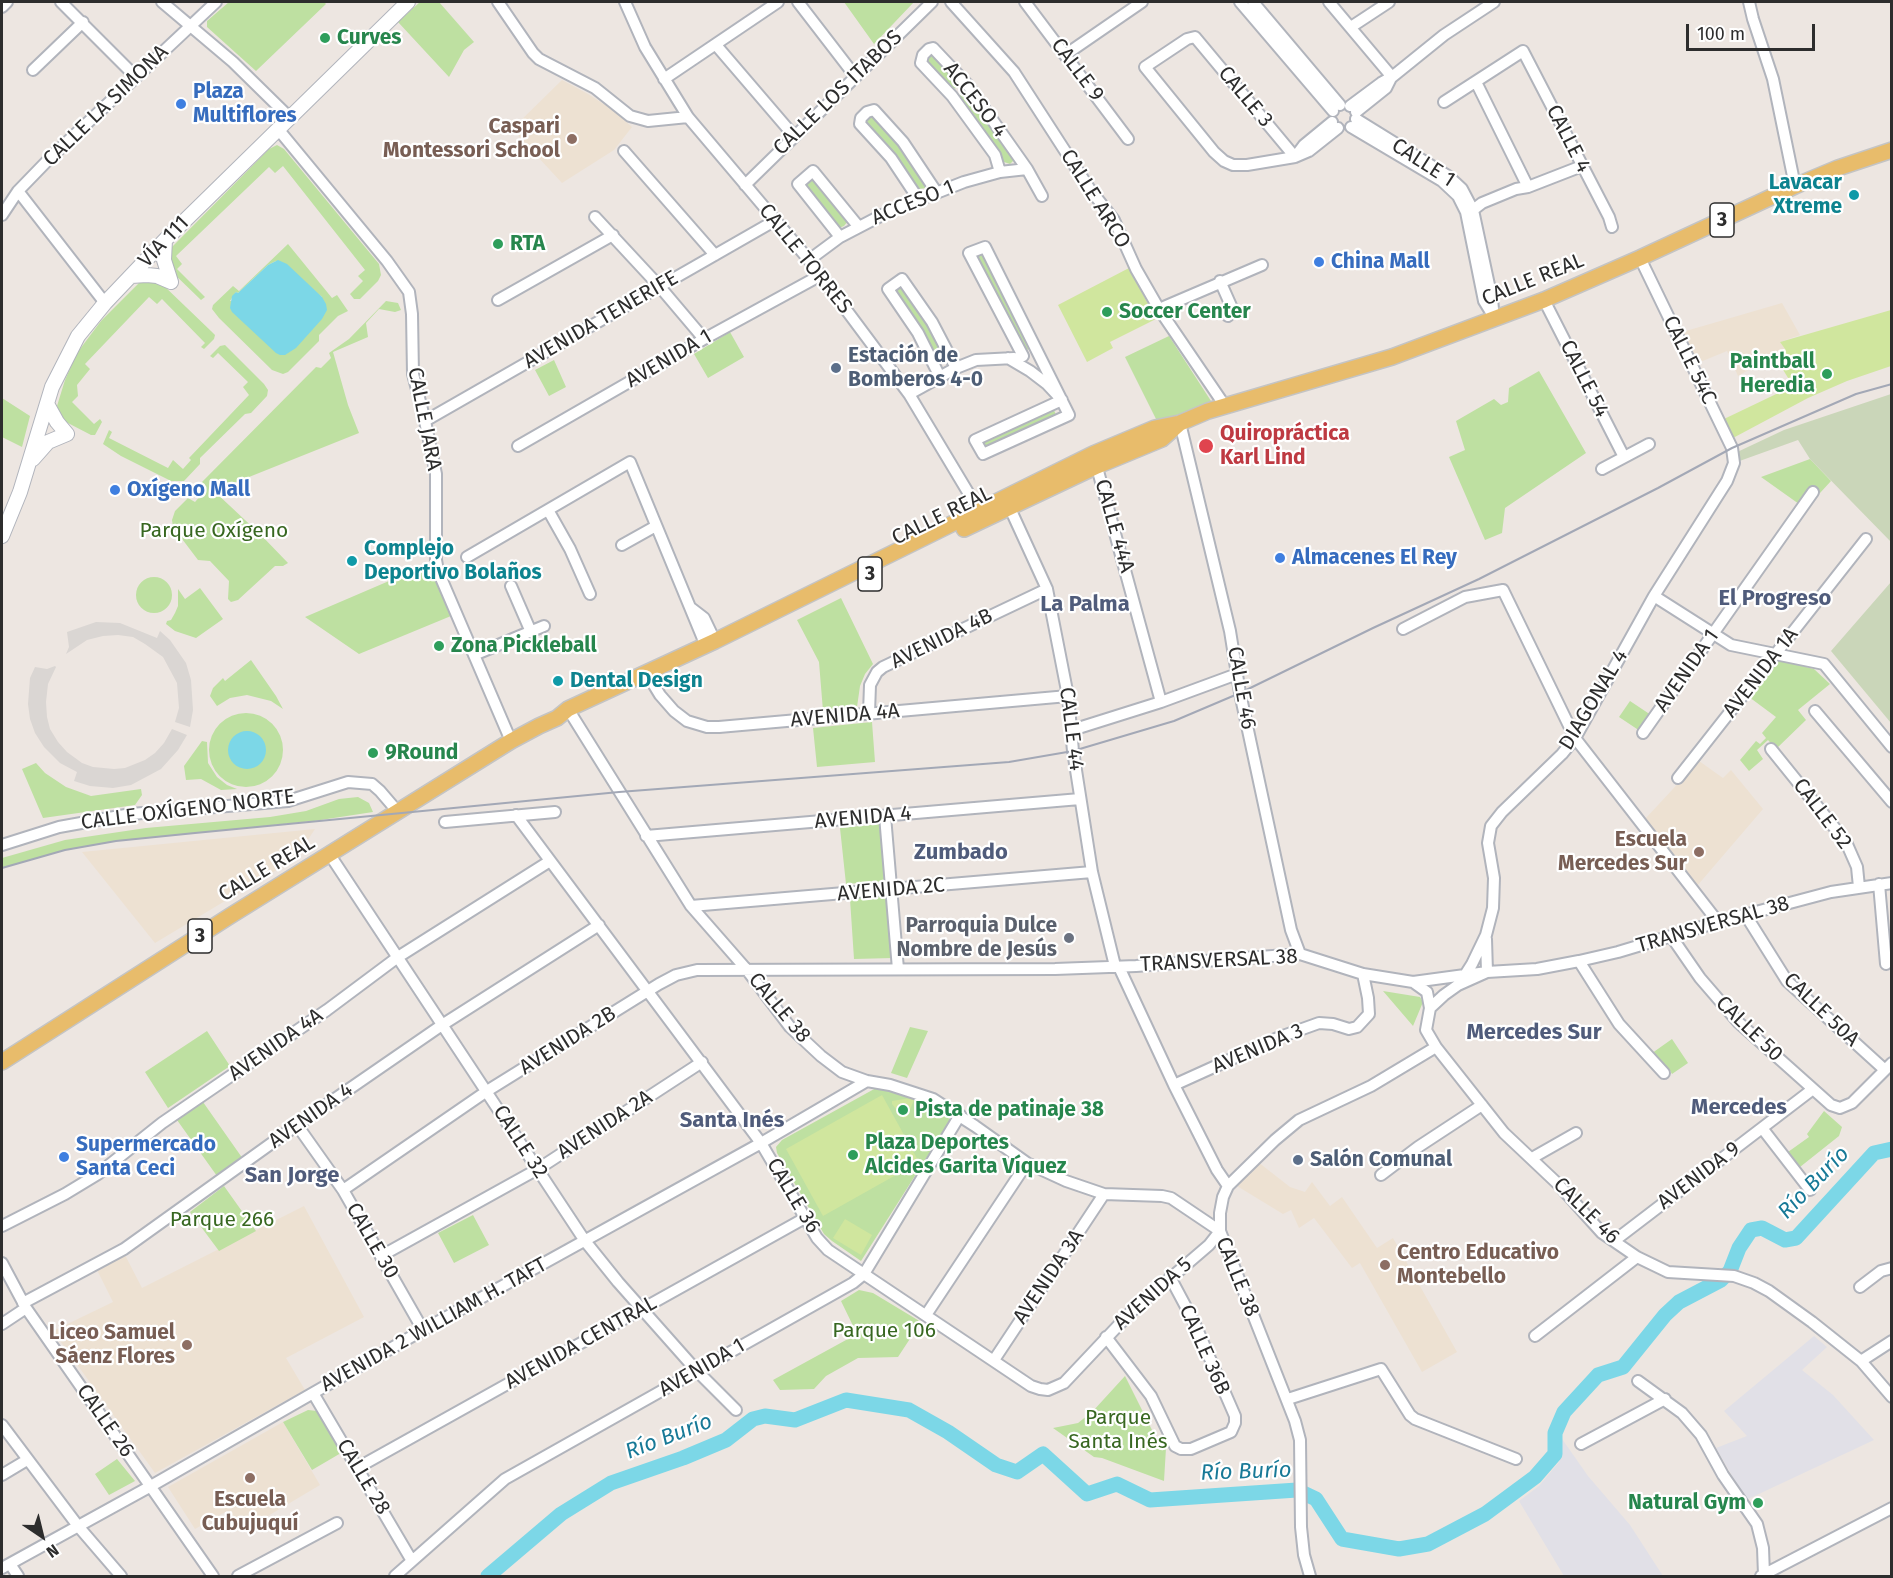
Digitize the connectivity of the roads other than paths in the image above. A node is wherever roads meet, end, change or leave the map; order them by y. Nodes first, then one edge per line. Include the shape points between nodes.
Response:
1 (7, 2) edge
2 (62, 2) edge
3 (162, 2) edge
4 (216, 2) edge
5 (408, 2) edge
6 (498, 2) edge
7 (625, 2) edge
8 (778, 2) edge
9 (798, 2) edge
10 (932, 2) edge
11 (951, 2) edge
12 (1025, 2) edge
13 (1142, 2) edge
14 (1240, 2) edge
15 (1253, 2) edge
16 (1329, 2) edge
17 (1389, 2) edge
18 (1494, 2) edge
19 (1749, 2) edge
20 (2, 7) edge
21 (83, 22) junction
22 (191, 24) junction
23 (1351, 27) junction
24 (1280, 42) junction
25 (716, 45) junction
26 (1065, 55) junction
27 (33, 70) dead end
28 (855, 76) junction
29 (136, 77) junction
30 (1392, 77) junction
31 (664, 79) junction
32 (1476, 82) junction
33 (967, 84) junction
34 (952, 96) junction
35 (1444, 102) dead end
36 (1345, 116) junction
37 (289, 117) junction
38 (688, 117) junction
39 (278, 129) junction
40 (794, 136) junction
41 (1128, 139) dead end
42 (1892, 150) edge
43 (624, 151) dead end
44 (1295, 157) junction
45 (1582, 166) junction
46 (1027, 170) junction
47 (1000, 172) junction
48 (746, 185) junction
49 (1795, 186) junction
50 (1528, 187) junction
51 (18, 191) junction
52 (937, 193) junction
53 (1042, 196) dead end
54 (919, 200) junction
55 (1470, 211) junction
56 (2, 215) edge
57 (595, 216) dead end
58 (776, 220) junction
59 (858, 226) junction
60 (1612, 227) dead end
61 (613, 235) junction
62 (840, 237) junction
63 (165, 240) junction
64 (715, 255) junction
65 (1640, 258) junction
66 (809, 260) junction
67 (1262, 264) dead end
68 (821, 275) junction
69 (131, 276) junction
70 (1220, 281) junction
71 (660, 287) junction
72 (498, 300) dead end
73 (1544, 300) junction
74 (105, 303) junction
75 (1159, 309) junction
76 (1228, 316) dead end
77 (1494, 319) junction
78 (704, 339) junction
79 (1037, 352) junction
80 (1023, 356) junction
81 (1008, 358) junction
82 (956, 368) junction
83 (940, 377) junction
84 (909, 394) junction
85 (1062, 400) junction
86 (47, 404) junction
87 (1225, 406) junction
88 (425, 421) junction
89 (1180, 423) junction
90 (1649, 444) dead end
91 (518, 446) dead end
92 (1624, 457) junction
93 (1095, 460) junction
94 (1734, 463) joint
95 (28, 465) junction
96 (1602, 469) dead end
97 (1813, 492) dead end
98 (1007, 502) junction
99 (548, 510) junction
100 (981, 515) junction
101 (656, 526) junction
102 (2, 536) edge
103 (1866, 539) dead end
104 (622, 545) dead end
105 (467, 557) dead end
106 (512, 586) dead end
107 (1047, 589) junction
108 (591, 594) dead end
109 (1654, 596) junction
110 (544, 626) dead end
111 (1403, 629) dead end
112 (531, 632) junction
113 (1713, 633) junction
114 (710, 644) junction
115 (1775, 653) junction
116 (474, 655) junction
117 (1237, 674) junction
118 (648, 676) junction
119 (1068, 696) junction
120 (1161, 702) junction
121 (1815, 711) dead end
122 (869, 713) junction
123 (566, 715) junction
124 (1072, 730) junction
125 (1643, 733) dead end
126 (1575, 738) junction
127 (511, 741) junction
128 (1892, 747) edge
129 (1771, 748) dead end
130 (1678, 778) dead end
131 (1080, 799) junction
132 (1892, 802) edge
133 (398, 812) junction
134 (555, 812) dead end
135 (516, 815) junction
136 (885, 816) junction
137 (445, 822) dead end
138 (646, 836) junction
139 (2, 845) edge
140 (330, 855) junction
141 (550, 861) junction
142 (1092, 872) junction
143 (1892, 883) edge
144 (1879, 884) junction
145 (1859, 887) junction
146 (891, 890) junction
147 (691, 906) junction
148 (1744, 914) junction
149 (1718, 922) junction
150 (599, 925) junction
151 (1486, 935) junction
152 (1671, 936) junction
153 (1300, 954) junction
154 (398, 957) junction
155 (1579, 961) junction
156 (1886, 964) dead end
157 (1117, 967) junction
158 (747, 969) junction
159 (898, 969) junction
160 (1487, 972) junction
161 (1364, 974) junction
162 (1465, 975) junction
163 (1413, 982) junction
164 (649, 991) junction
165 (1430, 1008) junction
166 (442, 1025) junction
167 (1426, 1030) junction
168 (1437, 1047) junction
169 (2, 1062) edge
170 (702, 1062) junction
171 (1410, 1064) junction
172 (1888, 1066) edge
173 (1664, 1073) dead end
174 (867, 1081) junction
175 (1174, 1085) junction
176 (1814, 1089) junction
177 (487, 1091) junction
178 (1482, 1105) junction
179 (960, 1116) junction
180 (297, 1125) junction
181 (1762, 1128) junction
182 (1576, 1132) dead end
183 (761, 1143) junction
184 (1532, 1158) junction
185 (1027, 1163) junction
186 (538, 1169) junction
187 (1382, 1175) dead end
188 (1228, 1186) junction
189 (343, 1190) junction
190 (1810, 1190) dead end
191 (1104, 1194) junction
192 (805, 1218) junction
193 (2, 1226) edge
194 (1220, 1231) junction
195 (585, 1241) junction
196 (1614, 1241) junction
197 (381, 1256) junction
198 (1637, 1257) junction
199 (2, 1263) edge
200 (1892, 1268) edge
201 (864, 1274) junction
202 (1170, 1277) junction
203 (1860, 1287) dead end
204 (24, 1305) junction
205 (642, 1309) junction
206 (926, 1315) junction
207 (2, 1324) edge
208 (423, 1330) junction
209 (1534, 1336) dead end
210 (1106, 1337) junction
211 (1892, 1341) edge
212 (994, 1360) junction
213 (1861, 1361) junction
214 (696, 1370) junction
215 (1638, 1381) dead end
216 (1048, 1390) joint
217 (313, 1393) junction
218 (1892, 1397) edge
219 (1288, 1399) junction
220 (1665, 1399) junction
221 (736, 1410) dead end
222 (2, 1425) edge
223 (1581, 1444) dead end
224 (1516, 1459) dead end
225 (27, 1461) junction
226 (357, 1468) junction
227 (2, 1474) edge
228 (151, 1486) junction
229 (1892, 1508) edge
230 (337, 1523) dead end
231 (78, 1526) junction
232 (412, 1561) junction
233 (6, 1566) edge
234 (18, 1576) edge
235 (121, 1576) edge
236 (213, 1576) edge
237 (238, 1576) edge
238 (395, 1576) edge
239 (1311, 1576) edge
240 (1763, 1576) edge

1 - 20 street
2 - 21 street
3 - 22 street
4 - 22 street, CALLE LA SIMONA
5 - 37 main road, VÍA 111
6 - 38 street via 533,54 595,88 630,116 648,121
7 - 31 street, CALLE TORRES
8 - 25 street
9 - 28 street
10 - 28 street, CALLE LOS ITABOS
11 - 75 street, CALLE ARCO via 1014,72 1114,220
12 - 26 street, CALLE 9
13 - 26 street
14 - 24 street, CALLE 1
15 - 24 street, CALLE 1
16 - 23 street
17 - 23 street
18 - 30 street via 1444,35
19 - 49 street via 1773,79
21 - 27 street
21 - 29 street
22 - 29 street, CALLE LA SIMONA
22 - 37 street
23 - 30 street
24 - 36 street, CALLE 1
25 - 31 street
25 - 40 street
26 - 41 street, CALLE 9
28 - 40 street, CALLE LOS ITABOS
29 - 51 street, CALLE LA SIMONA
30 - 36 street via 1380,83
31 - 38 street, CALLE TORRES
32 - 35 street
32 - 45 street, CALLE 4 via 1523,51
32 - 50 street
33 - 34 street
33 - 34 street, ACCESO 4 via 933,48 929,49 922,55 921,63
33 - 46 street, ACCESO 4
34 - 47 street, ACCESO 4 via 995,155
36 - 44 street via 1304,145
36 - 55 street, CALLE 1 via 1420,164 1448,176 1462,189
37 - 39 main road, VÍA 111
38 - 48 street, CALLE TORRES
39 - 63 main road, VÍA 111
39 - 88 street, CALLE JARA via 408,289 413,374
40 - 48 street, CALLE LOS ITABOS
42 - 49 main road, CALLE REAL / 3
43 - 64 street
44 - 44 street, CALLE 3 via 1195,37 1145,67 1224,161 1247,165
45 - 50 street
45 - 60 street, CALLE 4
46 - 47 street, ACCESO 1
46 - 53 street, ACCESO 4
47 - 52 street, ACCESO 1
48 - 58 street, CALLE TORRES
49 - 65 main road, CALLE REAL / 3
50 - 55 street
51 - 56 street, CALLE LA SIMONA
51 - 74 street
52 - 54 street, ACCESO 1
52 - 54 street via 903,142 874,110 867,112 860,124 891,158
54 - 59 street, ACCESO 1
55 - 77 street, CALLE 1 via 1484,301
57 - 61 street
58 - 64 street, AVENIDA TENERIFE
58 - 66 street, CALLE TORRES
59 - 62 street, ACCESO 1
59 - 62 street via 813,171 798,184
61 - 71 street
61 - 72 street
62 - 66 street, ACCESO 1
63 - 69 main road, VÍA 111
63 - 69 main road via 164,260 171,282 157,276
64 - 71 street, AVENIDA TENERIFE
65 - 73 main road, CALLE REAL / 3
65 - 94 street, CALLE 54C via 1732,448
66 - 68 street, CALLE TORRES
67 - 70 street
68 - 78 street, AVENIDA 1
68 - 84 street, CALLE TORRES
69 - 74 main road, VÍA 111
70 - 75 street
70 - 76 street via 1232,308
71 - 78 street
71 - 88 street, AVENIDA TENERIFE
73 - 77 main road, CALLE REAL / 3
73 - 92 street, CALLE 54
74 - 86 main road, VÍA 111 via 78,336
75 - 87 street, CALLE ARCO
77 - 87 main road, CALLE REAL / 3 via 1392,357
78 - 91 street, AVENIDA 1
79 - 80 street
79 - 80 street via 985,247 969,253
79 - 85 street
80 - 81 street
81 - 82 street via 976,360
81 - 85 street via 1047,384
82 - 83 street
82 - 83 street via 932,322 902,279 888,289 918,333
83 - 84 street
84 - 100 street, CALLE TORRES
85 - 85 street via 975,440 983,454 1070,416
86 - 95 main road, VÍA 111
86 - 95 main road via 67,434 48,442
87 - 89 main road, CALLE REAL / 3
88 - 116 street, CALLE JARA via 437,489 438,571
89 - 93 main road, CALLE REAL / 3 via 1162,439
89 - 117 street, CALLE 46
90 - 92 street
92 - 96 street
93 - 98 main road, CALLE REAL / 3
93 - 120 street, CALLE 44A
94 - 109 street, DIAGONAL 4
95 - 102 main road, VÍA 111
97 - 113 street, AVENIDA 1
98 - 100 main road, CALLE REAL / 3
98 - 107 street, CALLE 44
99 - 101 street via 630,462
99 - 105 street
99 - 108 street
100 - 114 main road, CALLE REAL / 3
100 - 118 main road, CALLE REAL / 3
101 - 104 street
101 - 114 street via 689,606 704,618
103 - 115 street, AVENIDA 1A
106 - 112 street
107 - 119 street, CALLE 44
107 - 122 street, AVENIDA 4B via 883,667 870,685
109 - 113 street
109 - 126 street, DIAGONAL 4
110 - 112 street
111 - 126 street via 1465,597 1503,590
112 - 116 street
113 - 115 street via 1731,645
113 - 125 street, AVENIDA 1
114 - 118 main road, CALLE REAL / 3
115 - 128 street via 1824,664
115 - 130 street, AVENIDA 1A
116 - 127 street, CALLE JARA
117 - 120 street
117 - 153 street, CALLE 46 via 1291,930
118 - 122 street, AVENIDA 4A via 680,716 706,727
118 - 123 main road, CALLE REAL / 3
119 - 122 street, AVENIDA 4A
119 - 124 street, CALLE 44
120 - 124 street
121 - 132 street
123 - 127 main road, CALLE REAL / 3
123 - 138 street, CALLE 38
124 - 131 street, CALLE 44
126 - 149 street
126 - 151 street, DIAGONAL 4 via 1491,826 1488,843 1495,893
127 - 133 main road, CALLE REAL / 3
129 - 145 street, CALLE 52 via 1846,842 1857,867
131 - 136 street, AVENIDA 4
131 - 142 street, CALLE 44
133 - 139 street, CALLE OXÍGENO NORTE via 372,784 348,782 288,801 131,814 59,827
133 - 140 main road, CALLE REAL / 3
134 - 135 street
135 - 137 street
135 - 141 street, CALLE 36
136 - 138 street, AVENIDA 4
136 - 146 street
138 - 147 street, CALLE 38
140 - 154 street, CALLE 32
140 - 169 main road, CALLE REAL / 3
141 - 150 street, CALLE 36
141 - 154 street, AVENIDA 4A
142 - 146 street, AVENIDA 2C
142 - 157 street, CALLE 44
143 - 144 street, TRANSVERSAL 38
144 - 145 street, TRANSVERSAL 38
144 - 156 street
145 - 148 street, TRANSVERSAL 38
146 - 147 street, AVENIDA 2C
146 - 159 street
147 - 158 street, CALLE 38
148 - 149 street, TRANSVERSAL 38
148 - 172 street, CALLE 50A via 1787,981
149 - 152 street, TRANSVERSAL 38
150 - 164 street, CALLE 36
150 - 166 street, AVENIDA 4
151 - 160 street, DIAGONAL 4
151 - 162 street, DIAGONAL 4
152 - 155 street, TRANSVERSAL 38
152 - 176 street, CALLE 50 via 1719,1002
153 - 157 street, TRANSVERSAL 38
153 - 161 street, TRANSVERSAL 38
154 - 166 street, CALLE 32
154 - 193 street, AVENIDA 4A via 162,1123 98,1174
155 - 160 street, TRANSVERSAL 38
155 - 173 street via 1619,1024
157 - 159 street, TRANSVERSAL 38
157 - 175 street, CALLE 44
158 - 159 street, TRANSVERSAL 38
158 - 164 street, AVENIDA 2B via 697,970 676,975
158 - 174 street, CALLE 38 via 790,1028 842,1071
160 - 162 street, TRANSVERSAL 38
160 - 165 street via 1458,986
161 - 163 street, TRANSVERSAL 38
161 - 175 street, AVENIDA 3 via 1369,1014 1358,1027 1319,1023
162 - 163 street, TRANSVERSAL 38
163 - 165 street via 1427,992
164 - 170 street, CALLE 36
164 - 177 street, AVENIDA 2B
165 - 167 street
166 - 177 street, CALLE 32
166 - 180 street, AVENIDA 4
167 - 168 street, CALLE 46
167 - 171 street via 1423,1046
168 - 171 street
168 - 178 street, CALLE 46
170 - 183 street, CALLE 36
170 - 186 street, AVENIDA 2A
171 - 188 street via 1299,1120
172 - 176 street, CALLE 50 via 1852,1103 1840,1108
174 - 179 street, CALLE 38 via 925,1096
174 - 183 street, AVENIDA 2 WILLIAM H. TAFT
175 - 188 street, CALLE 44
176 - 181 street, AVENIDA 9
177 - 186 street, CALLE 32
177 - 189 street, AVENIDA 2B
178 - 184 street, CALLE 46
178 - 187 street
179 - 185 street, CALLE 38
179 - 201 street, AVENIDA 1
180 - 189 street, CALLE 30
180 - 204 street, AVENIDA 4 via 124,1249
181 - 190 street
181 - 196 street, AVENIDA 9
182 - 184 street
183 - 192 street, CALLE 36
183 - 195 street, AVENIDA 2 WILLIAM H. TAFT
184 - 196 street, CALLE 46 via 1590,1221
185 - 191 street, CALLE 38
185 - 206 street
186 - 195 street, CALLE 32
186 - 197 street, AVENIDA 2A
188 - 194 street via 1220,1212
189 - 197 street, CALLE 30
191 - 194 street, CALLE 38 via 1171,1198
191 - 212 street, AVENIDA 3A
192 - 201 street, CALLE 36 via 828,1250
192 - 205 street, AVENIDA CENTRAL
194 - 202 street, AVENIDA 5
194 - 219 street, CALLE 38
195 - 205 street, CALLE 32
195 - 208 street, AVENIDA 2 WILLIAM H. TAFT
196 - 198 street, CALLE 46
197 - 208 street, CALLE 30
198 - 209 street
198 - 213 street, CALLE 46 via 1668,1272 1734,1276 1754,1283
199 - 204 street, CALLE 26
200 - 203 street via 1881,1271
201 - 206 street, CALLE 36
201 - 214 street, AVENIDA 1
202 - 210 street, AVENIDA 5
202 - 210 street, CALLE 36B via 1235,1416 1231,1432 1191,1449 1181,1449 1170,1439 1150,1396
204 - 207 street, AVENIDA 4
204 - 228 street, CALLE 26
205 - 214 street, CALLE 32
205 - 226 street, AVENIDA CENTRAL
206 - 212 street, CALLE 36
208 - 217 street, AVENIDA 2 WILLIAM H. TAFT
210 - 216 street, AVENIDA 5 via 1064,1383
211 - 213 street
212 - 216 street, CALLE 36 via 1031,1386
213 - 218 street, CALLE 46
214 - 221 street, CALLE 32
214 - 232 street, AVENIDA 1 via 505,1479
215 - 220 street
217 - 226 street, CALLE 28
217 - 228 street, AVENIDA 2 WILLIAM H. TAFT
219 - 224 street via 1381,1369 1415,1419
219 - 239 street, CALLE 38 via 1300,1440 1304,1555
220 - 223 street
220 - 240 street via 1701,1435 1757,1524 1763,1548
222 - 225 street
225 - 227 street
225 - 231 street
226 - 232 street, CALLE 28
228 - 231 street, AVENIDA 2 WILLIAM H. TAFT
228 - 236 street, CALLE 26
229 - 240 street
230 - 237 street
231 - 233 street, AVENIDA 2 WILLIAM H. TAFT
231 - 235 street
232 - 238 street, AVENIDA 1
233 - 234 street

